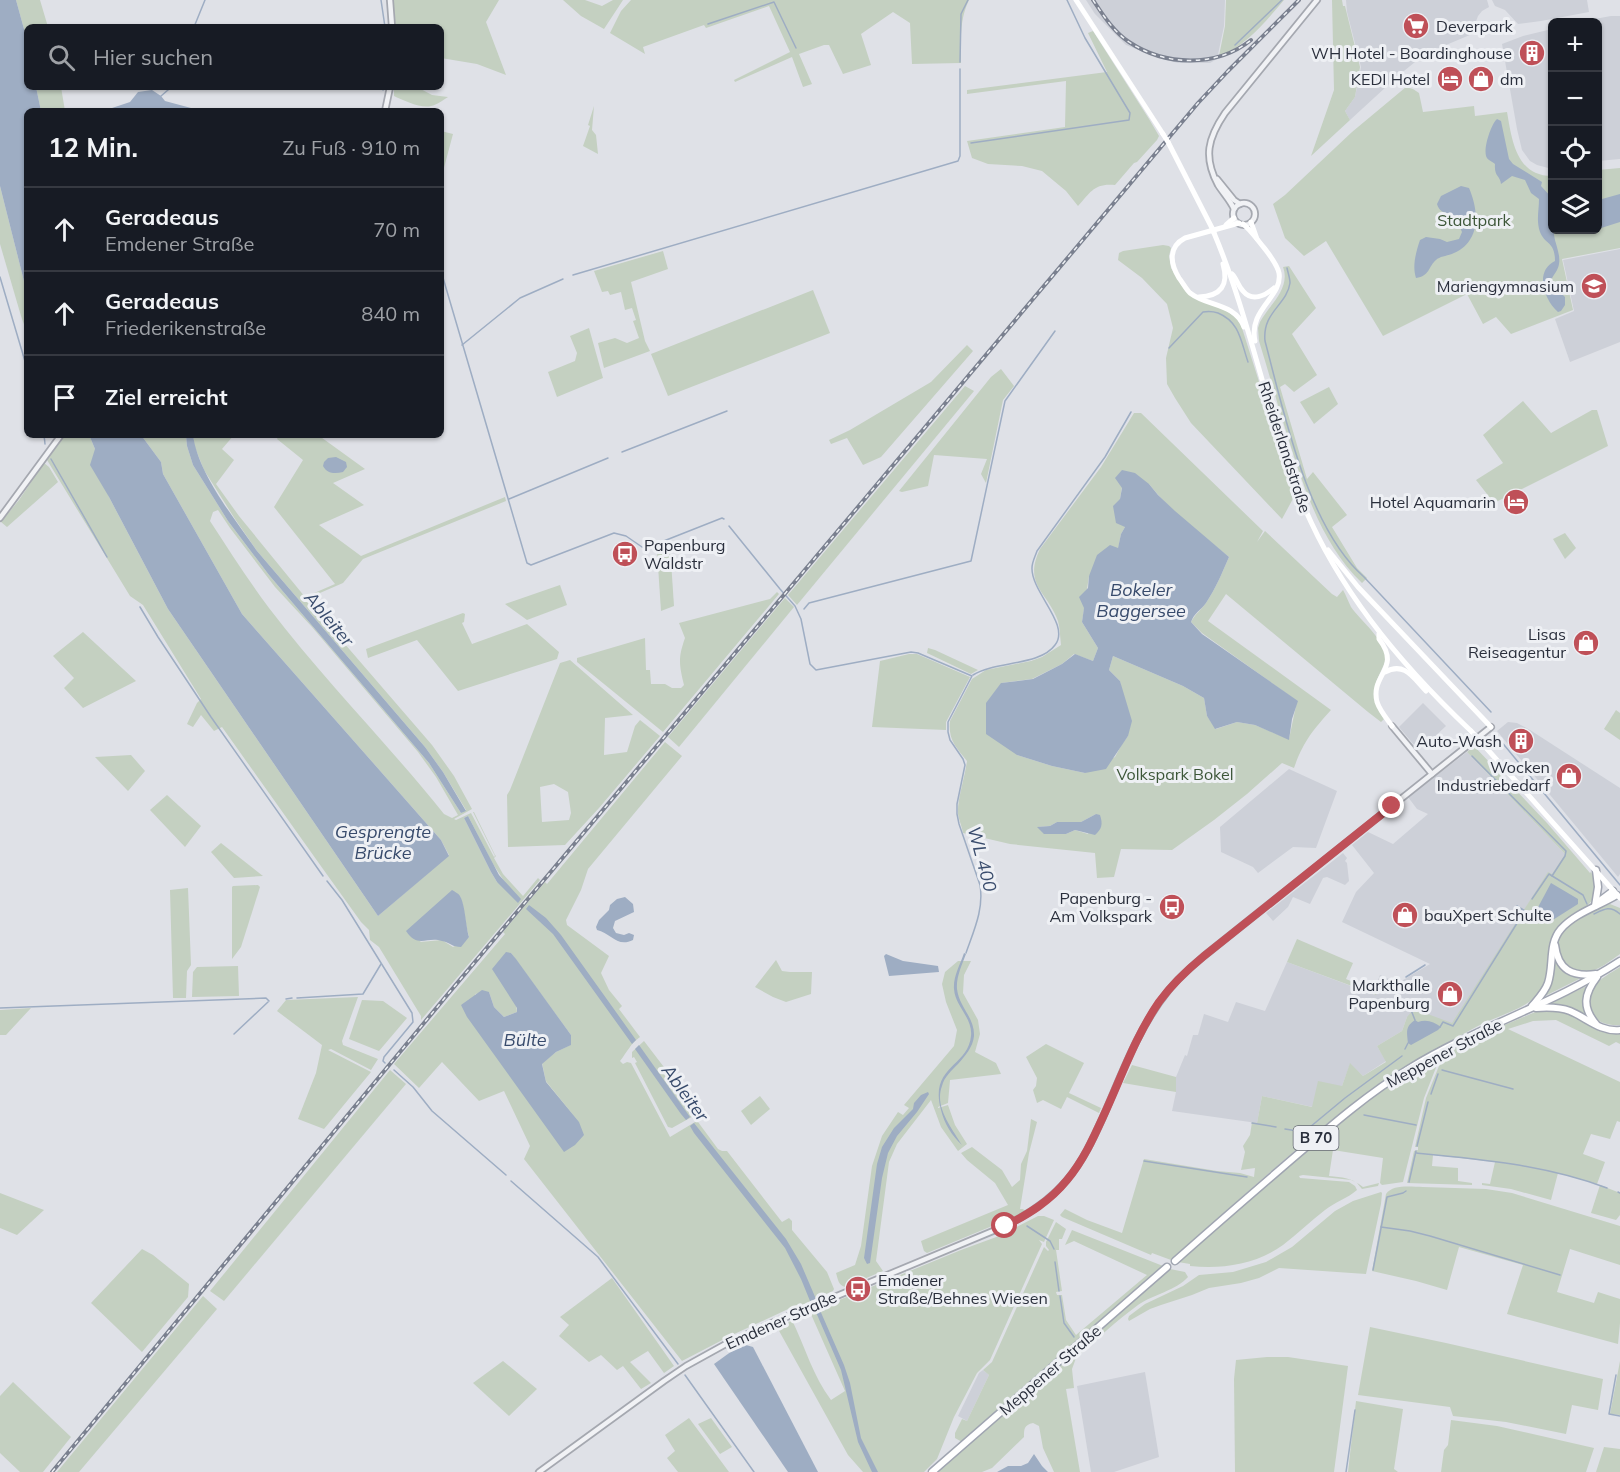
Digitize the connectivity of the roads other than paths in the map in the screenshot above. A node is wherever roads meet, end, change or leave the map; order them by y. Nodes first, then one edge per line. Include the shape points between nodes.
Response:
1 (390, 0) edge
2 (1076, 0) edge
3 (1317, 0) edge
4 (392, 24) edge
5 (390, 90) edge
6 (386, 108) edge
7 (1214, 176) junction
8 (1240, 204) junction
9 (1234, 208) junction
10 (1234, 218) junction
11 (1251, 222) junction
12 (1241, 224) junction
13 (1222, 228) junction
14 (1258, 240) junction
15 (1222, 253) junction
16 (1230, 273) junction
17 (1276, 287) junction
18 (1198, 297) junction
19 (1251, 338) junction
20 (1255, 351) junction
21 (59, 438) edge
22 (0, 518) edge
23 (1322, 543) junction
24 (1379, 634) junction
25 (1400, 656) junction
26 (1387, 666) junction
27 (1384, 672) junction
28 (1438, 699) junction
29 (1392, 726) joint
30 (1491, 727) joint
31 (1432, 774) junction
32 (1596, 870) junction
33 (1617, 895) edge
34 (1594, 906) junction
35 (1554, 942) junction
36 (1620, 961) edge
37 (1599, 974) junction
38 (1529, 1008) junction
39 (1598, 1026) junction
40 (1620, 1030) edge
41 (1174, 1261) dead end
42 (1167, 1267) dead end
43 (539, 1472) edge
44 (932, 1472) edge

1 - 4 street
2 - 15 main road, Rheiderlandstraße, bridge via 1168,142
3 - 7 street via 1215,127 1208,151
5 - 6 street
7 - 8 street
7 - 9 street
8 - 9 street
8 - 11 street via 1252,207 1255,216
9 - 10 street
10 - 12 street
10 - 13 main road
11 - 12 street
11 - 14 main road
12 - 13 main road
12 - 14 main road
13 - 18 main road via 1185,238 1173,250 1174,270
14 - 17 main road via 1277,268
15 - 16 main road, Rheiderlandstraße
15 - 18 main road via 1223,287 1212,296
16 - 17 main road via 1248,296 1263,296
16 - 19 main road, Rheiderlandstraße
17 - 20 main road via 1258,314
18 - 19 main road via 1232,311
19 - 20 main road, Rheiderlandstraße
20 - 23 main road, Rheiderlandstraße via 1288,464
21 - 22 street
23 - 24 main road, Rheiderlandstraße via 1343,583
23 - 30 main road via 1358,587
24 - 25 main road, Rheiderlandstraße
24 - 26 main road via 1386,648
25 - 26 main road
25 - 28 main road, Rheiderlandstraße
26 - 27 main road
27 - 28 main road via 1404,669
27 - 29 main road via 1376,695
28 - 32 main road, Rheiderlandstraße, bridge
29 - 31 street
30 - 31 street, Emdener Straße
31 - 43 street, Emdener Straße via 1175,982 1143,1029 1083,1158 1068,1180 1043,1203 1005,1226 724,1345 664,1381
32 - 33 main road, Rheiderlandstraße
32 - 34 main road via 1599,887
33 - 34 main road
34 - 35 main road via 1566,924
35 - 37 main road via 1560,962 1569,971
35 - 38 main road, B 70 via 1547,985
36 - 37 main road, Meppener Straße / B 70
37 - 38 main road, Meppener Straße / B 70
37 - 39 main road via 1586,1000
38 - 39 main road, B 70 via 1560,1008
38 - 41 main road, Meppener Straße / B 70 via 1436,1053 1379,1088
39 - 40 main road, B 70
42 - 44 main road, Meppener Straße

